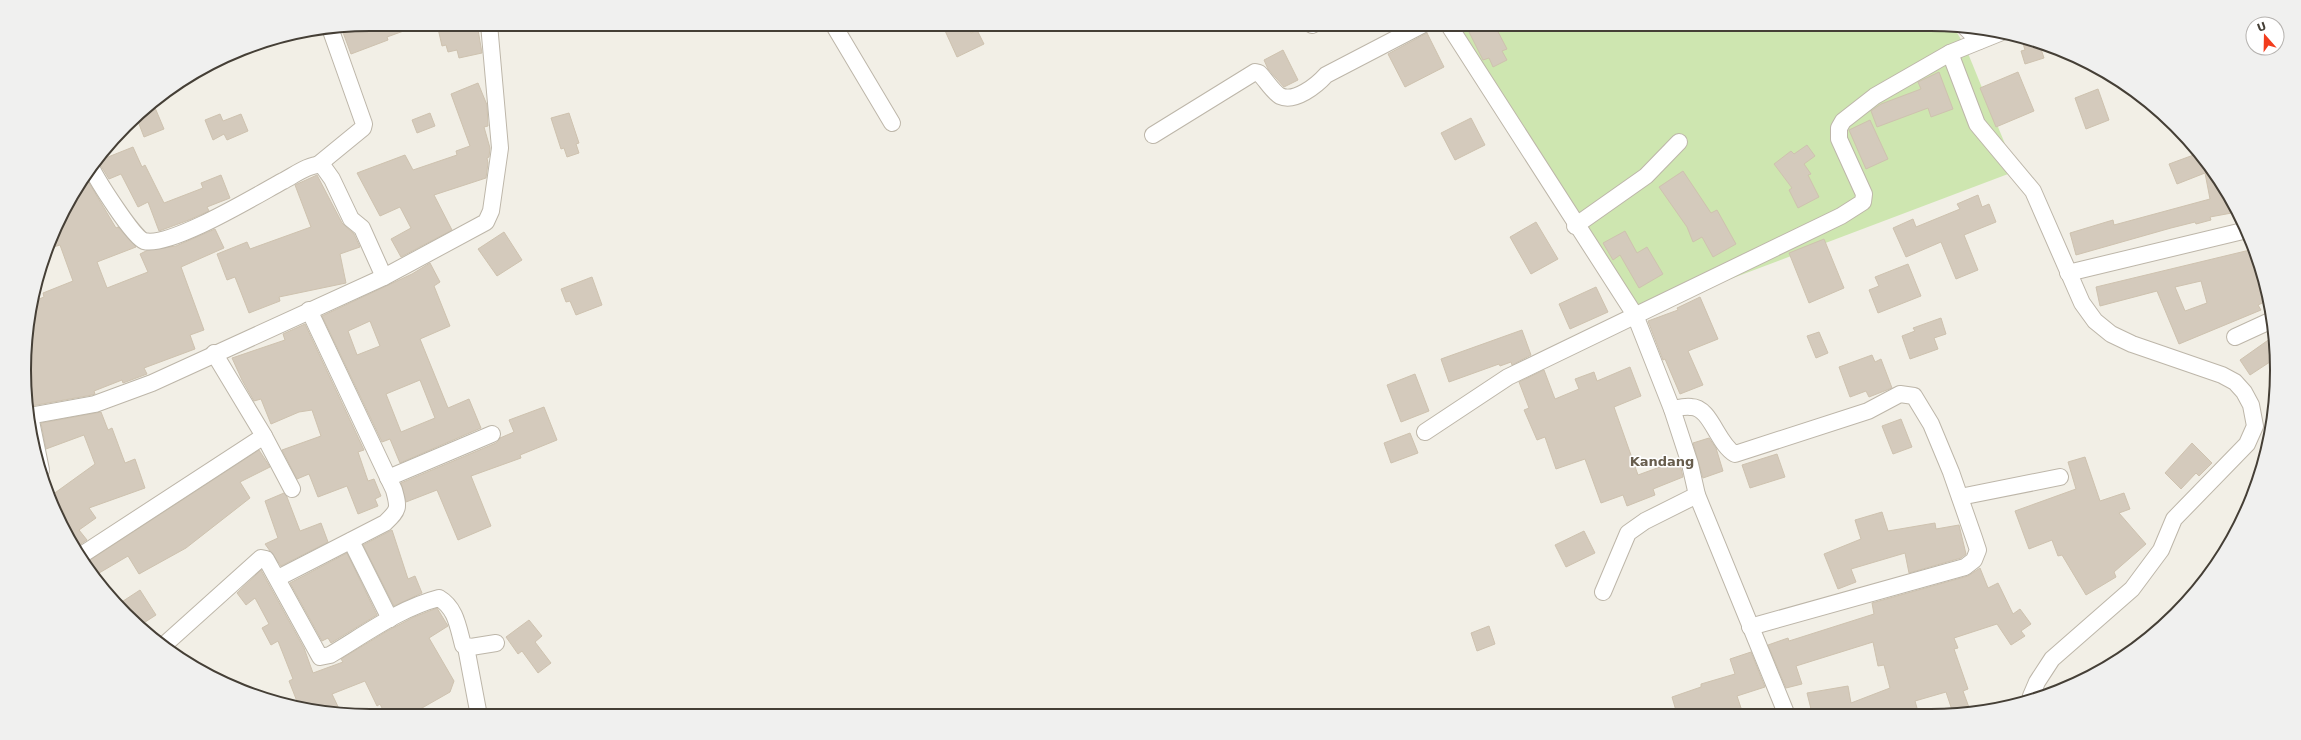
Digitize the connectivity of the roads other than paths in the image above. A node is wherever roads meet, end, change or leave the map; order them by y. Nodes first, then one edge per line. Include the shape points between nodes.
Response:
1 (490, 31) edge
2 (837, 31) edge
3 (1411, 31) edge
4 (1452, 31) edge
5 (332, 33) edge
6 (1972, 34) edge
7 (1990, 37) edge
8 (1979, 41) junction
9 (1950, 53) junction
10 (892, 123) dead end
11 (1153, 135) dead end
12 (1679, 142) dead end
13 (318, 164) junction
14 (94, 174) edge
15 (1575, 226) junction
16 (2240, 232) edge
17 (2068, 273) junction
18 (384, 277) junction
19 (309, 310) junction
20 (1634, 315) junction
21 (2266, 323) edge
22 (2235, 337) dead end
23 (214, 353) junction
24 (1672, 409) junction
25 (34, 415) edge
26 (1425, 432) dead end
27 (492, 434) dead end
28 (264, 436) junction
29 (2060, 477) dead end
30 (388, 478) junction
31 (292, 489) dead end
32 (1697, 495) junction
33 (1960, 497) junction
34 (350, 541) junction
35 (85, 553) edge
36 (278, 578) junction
37 (1603, 592) dead end
38 (390, 619) junction
39 (1750, 627) junction
40 (168, 642) edge
41 (496, 643) dead end
42 (466, 646) junction
43 (2032, 693) edge
44 (478, 709) edge
45 (1784, 709) edge

1 - 18 street via 500,148 490,217 481,226
2 - 10 street
3 - 11 street via 1326,75 1311,89 1291,97 1278,95 1260,73 1255,72
4 - 15 street
5 - 13 street via 364,124
6 - 8 street
7 - 8 street
8 - 9 street
9 - 17 street via 1977,124 2033,191
9 - 20 street via 1875,96 1840,124 1839,139 1864,194 1863,202 1840,216
12 - 15 street via 1646,176
13 - 14 street via 192,229 163,241 152,242 140,239
13 - 18 street via 325,167 351,219 362,228
15 - 20 street
16 - 17 street
17 - 43 street via 2082,303 2095,321 2111,334 2132,344 2222,375 2234,382 2244,392 2251,405 2255,426 2247,444 2174,520 2162,550 2146,573 2132,589 2052,659
18 - 19 street
19 - 23 street
19 - 30 street
20 - 24 street
20 - 26 street via 1508,377
21 - 22 street
23 - 25 street via 152,383 95,404
23 - 28 street
24 - 32 street
24 - 33 street via 1691,406 1705,413 1724,445 1735,454 1868,411 1900,394 1908,394 1914,396 1930,424
27 - 30 street
28 - 31 street
28 - 35 street
29 - 33 street
30 - 34 street via 398,503 395,513 385,523
32 - 37 street via 1645,521 1628,533
32 - 39 street
33 - 39 street via 1978,550 1974,560 1966,567
34 - 36 street
34 - 38 street
36 - 38 street via 320,657 330,655
36 - 40 street via 266,559 259,558
38 - 42 street via 439,598 454,614 463,645
39 - 45 street
41 - 42 street
42 - 44 street

